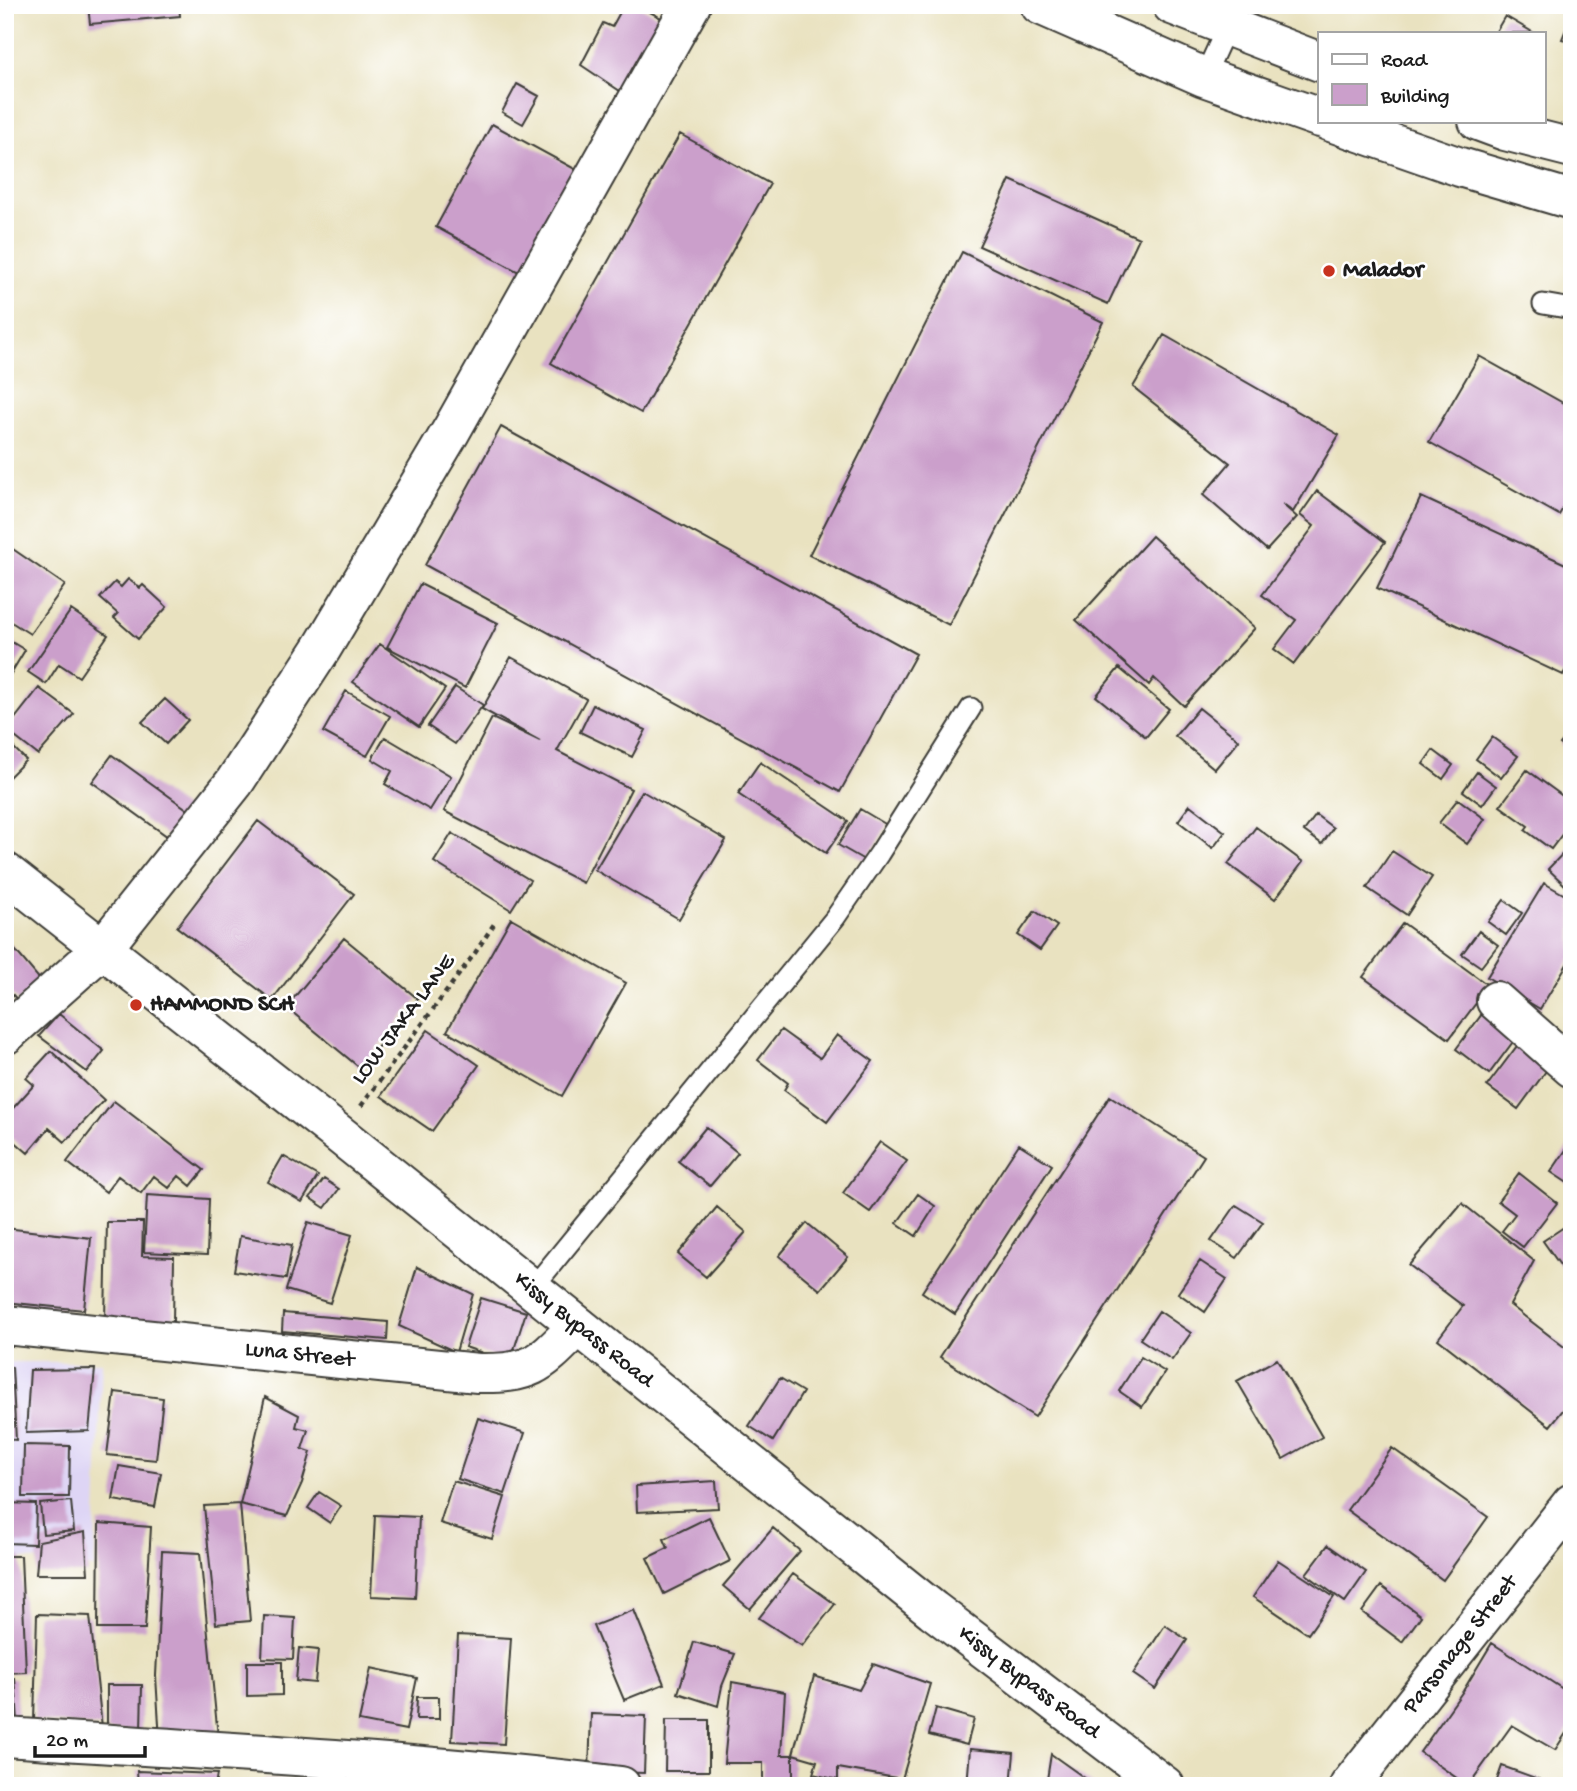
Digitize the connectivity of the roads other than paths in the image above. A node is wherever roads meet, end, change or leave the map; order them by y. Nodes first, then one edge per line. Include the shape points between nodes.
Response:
1 (691, 5) edge
2 (1040, 5) edge
3 (1172, 5) edge
4 (1232, 16) edge
5 (1318, 61) edge
6 (1204, 78) junction
7 (1318, 117) edge
8 (1331, 122) edge
9 (1481, 122) edge
10 (1572, 148) edge
11 (1572, 200) edge
12 (1543, 304) dead end
13 (1572, 309) edge
14 (971, 708) dead end
15 (5, 872) edge
16 (103, 948) junction
17 (1496, 1002) dead end
18 (5, 1035) edge
19 (1572, 1068) edge
20 (531, 1290) junction
21 (5, 1325) edge
22 (578, 1326) junction
23 (1572, 1503) edge
24 (5, 1737) edge
25 (525, 1780) edge
26 (621, 1786) edge
27 (1165, 1786) edge
28 (1349, 1786) edge

1 - 16 main road via 322,648 234,783
2 - 6 main road
3 - 4 main road
4 - 5 main road
4 - 6 lane
6 - 7 main road
8 - 11 main road
9 - 10 main road
12 - 13 lane
14 - 20 lane via 835,918
15 - 16 main road, Kissy Bypass Road
16 - 18 main road
16 - 20 main road, Kissy Bypass Road
17 - 19 main road
20 - 22 main road, Kissy Bypass Road
21 - 22 main road, Luna Street via 509,1374 541,1363
22 - 27 main road, Kissy Bypass Road via 933,1610
23 - 28 main road, Parsonage Street
24 - 25 main road via 290,1754
25 - 26 main road

